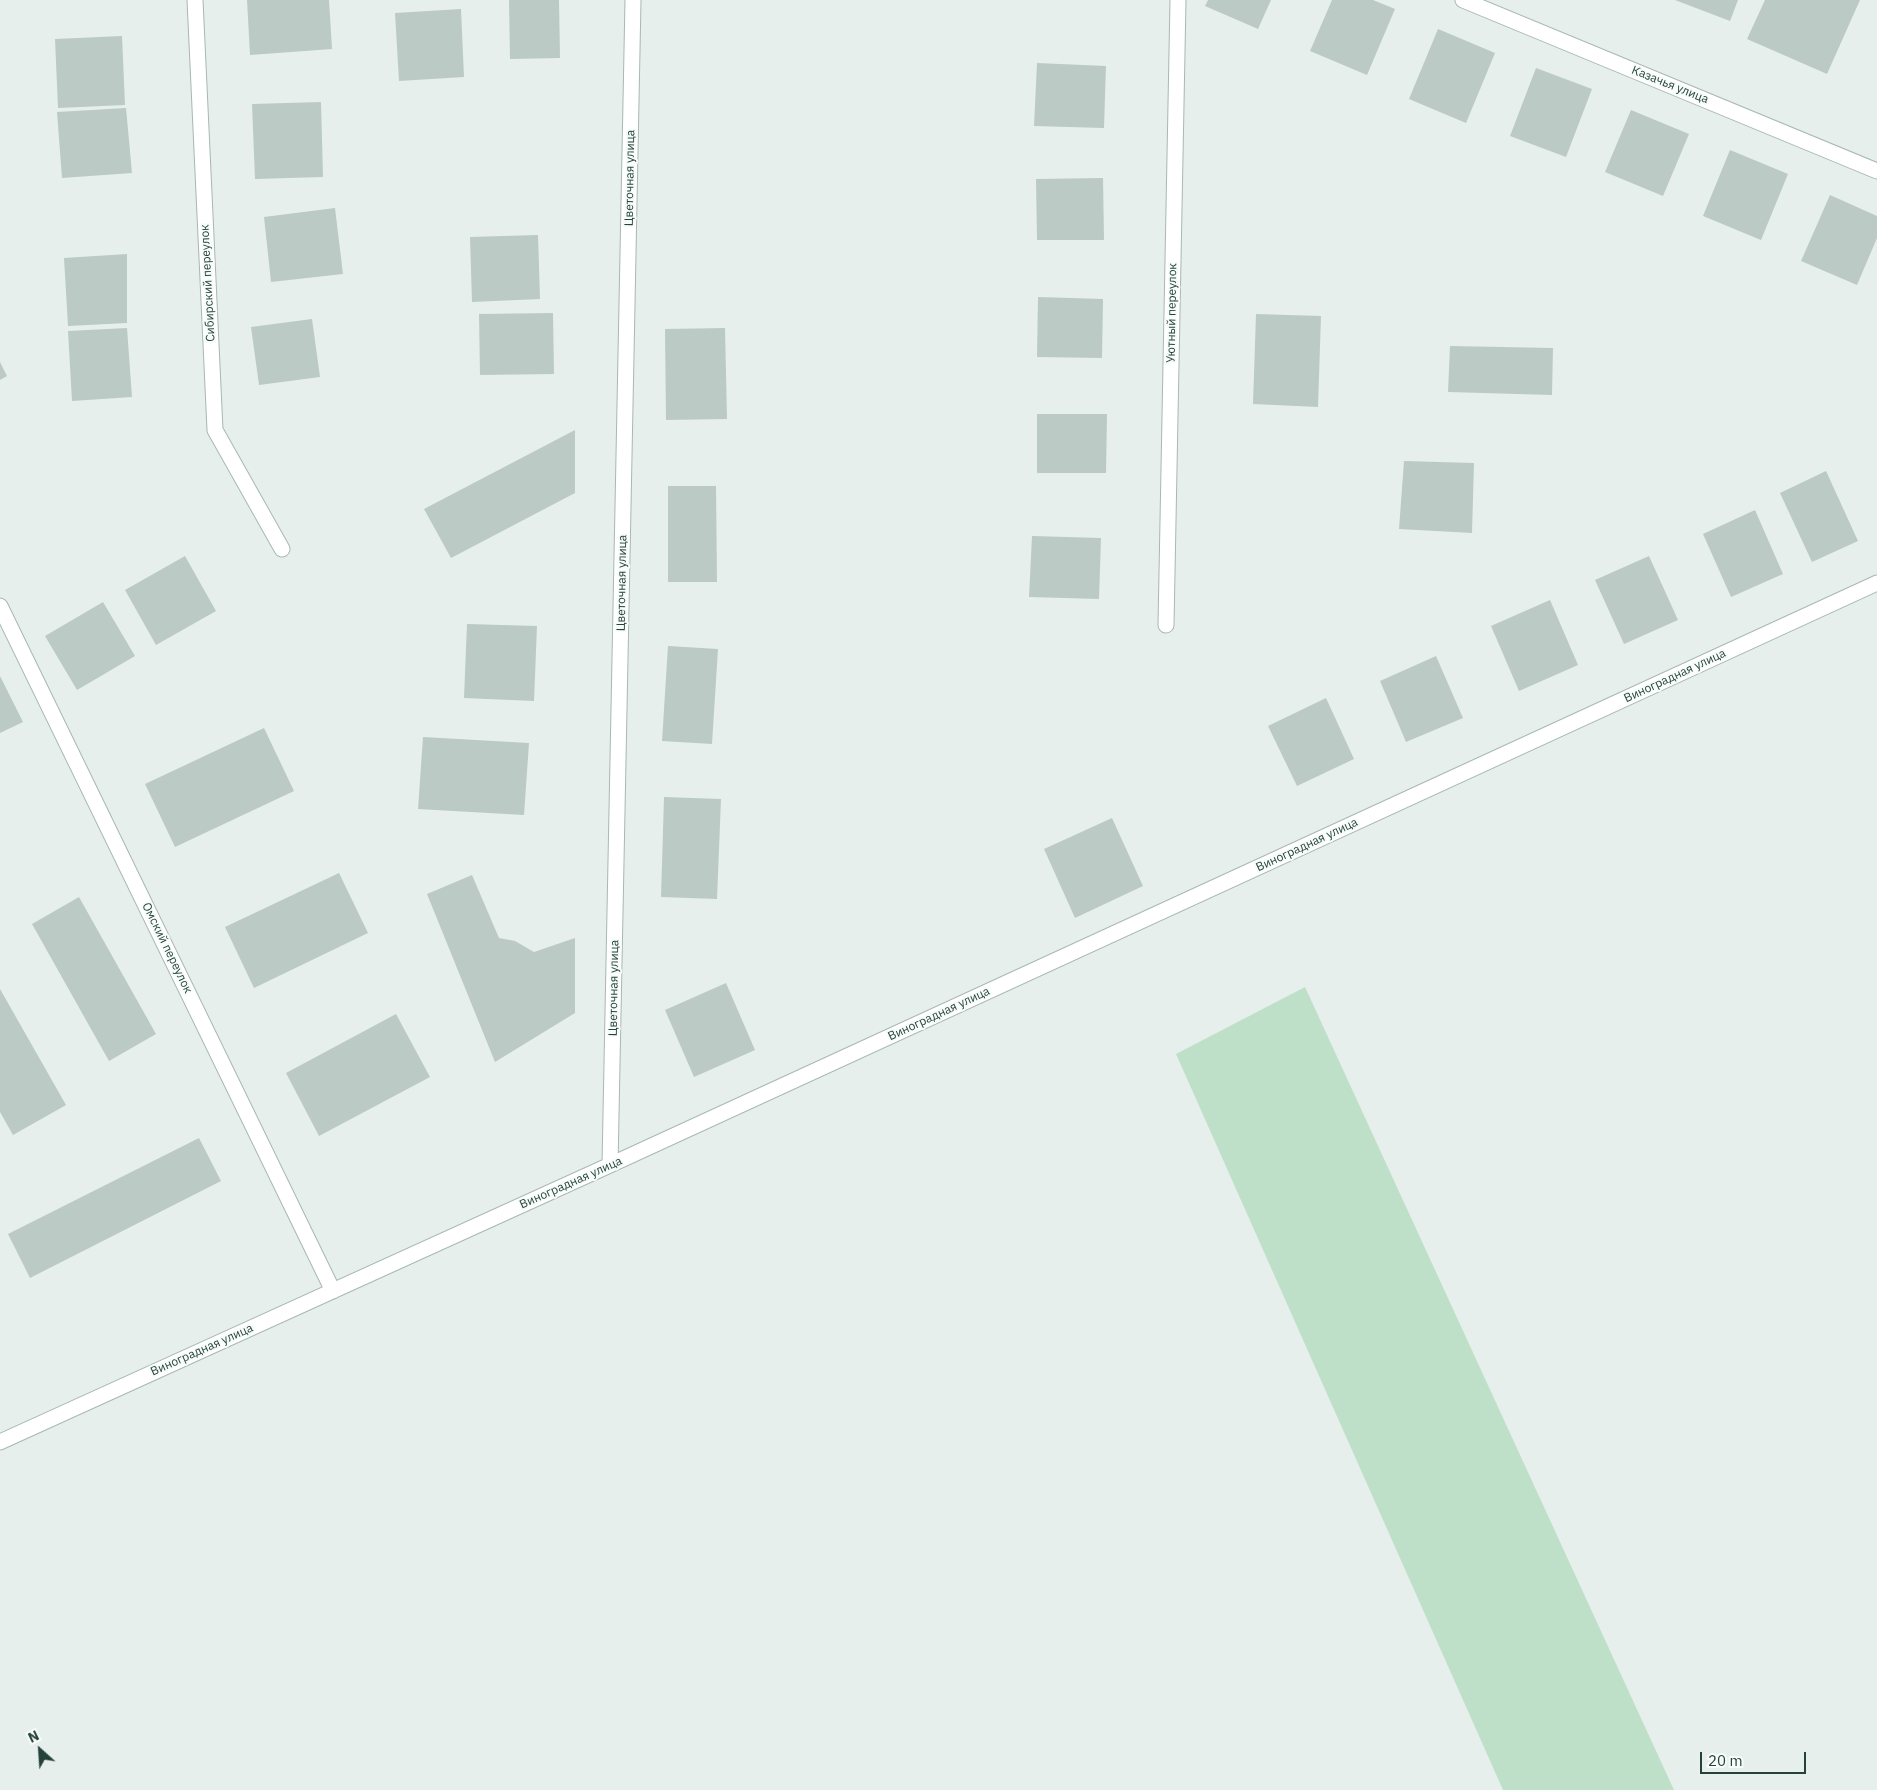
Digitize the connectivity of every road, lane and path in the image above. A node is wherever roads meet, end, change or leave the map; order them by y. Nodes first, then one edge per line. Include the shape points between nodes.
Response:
1 (195, 0) edge
2 (633, 0) edge
3 (1178, 0) edge
4 (1463, 0) edge
5 (1877, 170) edge
6 (282, 549) dead end
7 (1877, 583) edge
8 (0, 606) edge
9 (1166, 625) dead end
10 (610, 1165) junction
11 (333, 1291) junction
12 (0, 1442) edge

1 - 6 street, Сибирский переулок via 215,430
2 - 10 street, Цветочная улица
3 - 9 street, Уютный переулок
4 - 5 street, Казачья улица
7 - 10 street, Виноградная улица
8 - 11 street, Омский переулок
10 - 11 street, Виноградная улица
11 - 12 street, Виноградная улица

